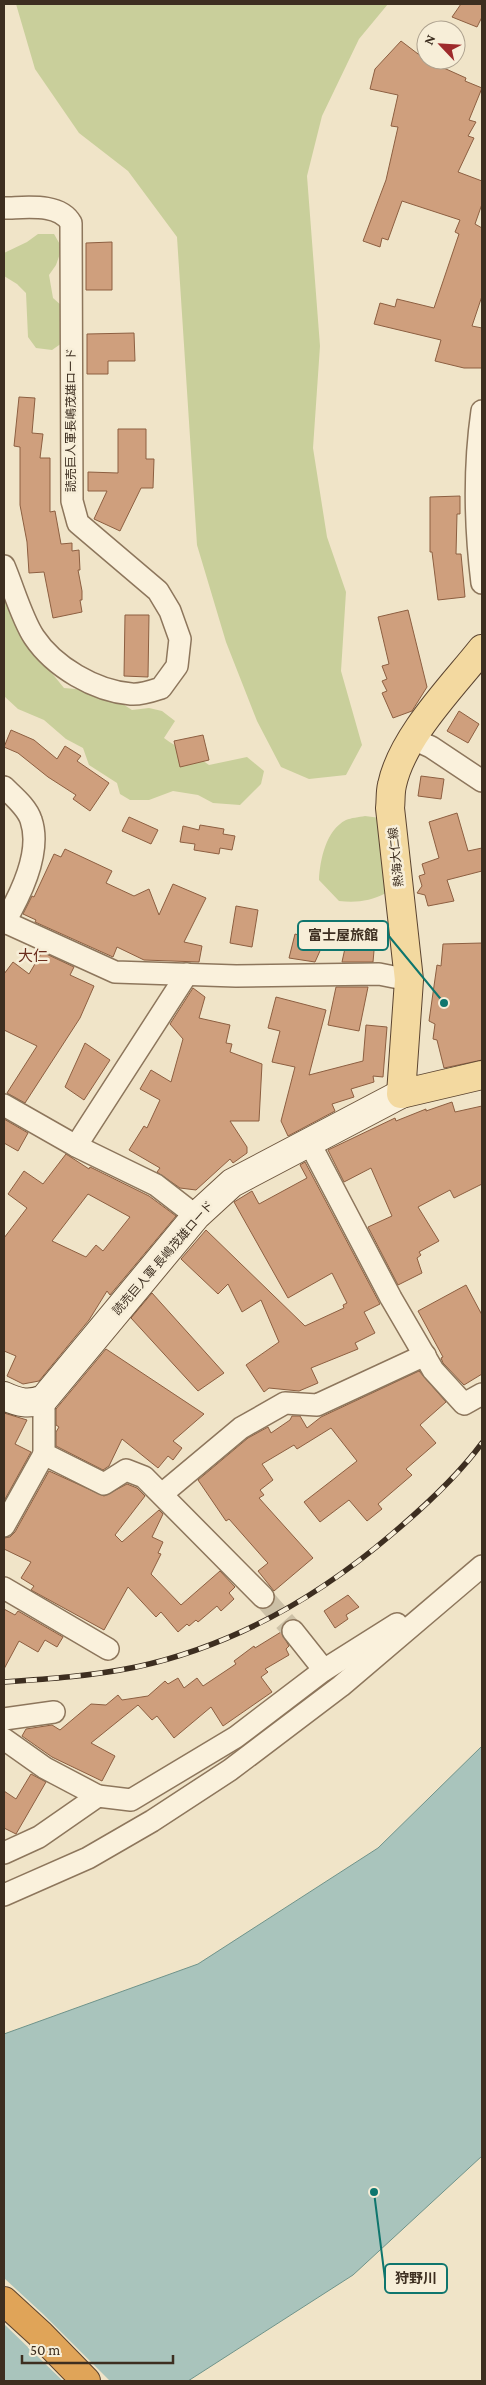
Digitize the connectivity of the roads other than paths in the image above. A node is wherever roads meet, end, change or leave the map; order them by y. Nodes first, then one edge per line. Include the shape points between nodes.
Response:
1 (4, 208) edge
2 (482, 411) edge
3 (4, 566) edge
4 (482, 583) edge
5 (482, 649) edge
6 (411, 738) junction
7 (482, 781) edge
8 (4, 787) edge
9 (4, 923) edge
10 (187, 974) junction
11 (409, 980) junction
12 (482, 1075) edge
13 (401, 1094) junction
14 (4, 1105) edge
15 (309, 1142) junction
16 (76, 1146) junction
17 (196, 1216) junction
18 (425, 1355) junction
19 (482, 1394) edge
20 (4, 1396) edge
21 (44, 1398) junction
22 (44, 1454) junction
23 (162, 1494) junction
24 (4, 1526) edge
25 (482, 1566) edge
26 (4, 1588) edge
27 (262, 1597) tunnel mouth
28 (426, 1614) junction
29 (293, 1631) tunnel mouth
30 (108, 1649) dead end
31 (324, 1670) junction
32 (54, 1712) dead end
33 (4, 1719) edge
34 (4, 1739) edge
35 (98, 1796) junction
36 (4, 1853) edge
37 (4, 1895) edge
38 (4, 2301) edge
39 (86, 2381) edge

1 - 3 street, 読売巨人軍長嶋茂雄ロード via 42,208 66,215 70,223 72,501 78,523 158,591 170,611 180,639 177,666 161,688 133,695 113,691 73,673 56,661 34,636
2 - 4 street via 477,485
5 - 6 main road, 熱海大仁線
6 - 7 street via 431,747
6 - 11 main road, 熱海大仁線 via 391,786 390,808
8 - 9 street via 31,819 35,840 32,861
9 - 10 street via 115,972
10 - 11 street via 379,974
10 - 16 street
11 - 13 main road, 熱海大仁線
12 - 13 main road, 読売巨人軍 長嶋茂雄ロード
13 - 15 main road, 読売巨人軍 長嶋茂雄ロード
14 - 16 street
15 - 17 main road, 読売巨人軍 長嶋茂雄ロード via 232,1183
15 - 18 street
16 - 17 street via 156,1185
17 - 21 main road, 読売巨人軍 長嶋茂雄ロード
18 - 19 street via 433,1370 464,1404
18 - 23 street via 317,1405 285,1403 241,1428
20 - 21 main road via 30,1404
21 - 22 street
22 - 23 street via 104,1484 126,1470 144,1477
22 - 24 street
23 - 27 street
25 - 28 street
26 - 30 street
28 - 31 street via 404,1620
28 - 37 street via 341,1686 230,1770 88,1858
29 - 31 street
31 - 35 street via 236,1737 131,1800
32 - 33 street
34 - 35 street via 45,1768
35 - 36 street via 39,1837
38 - 39 highway

